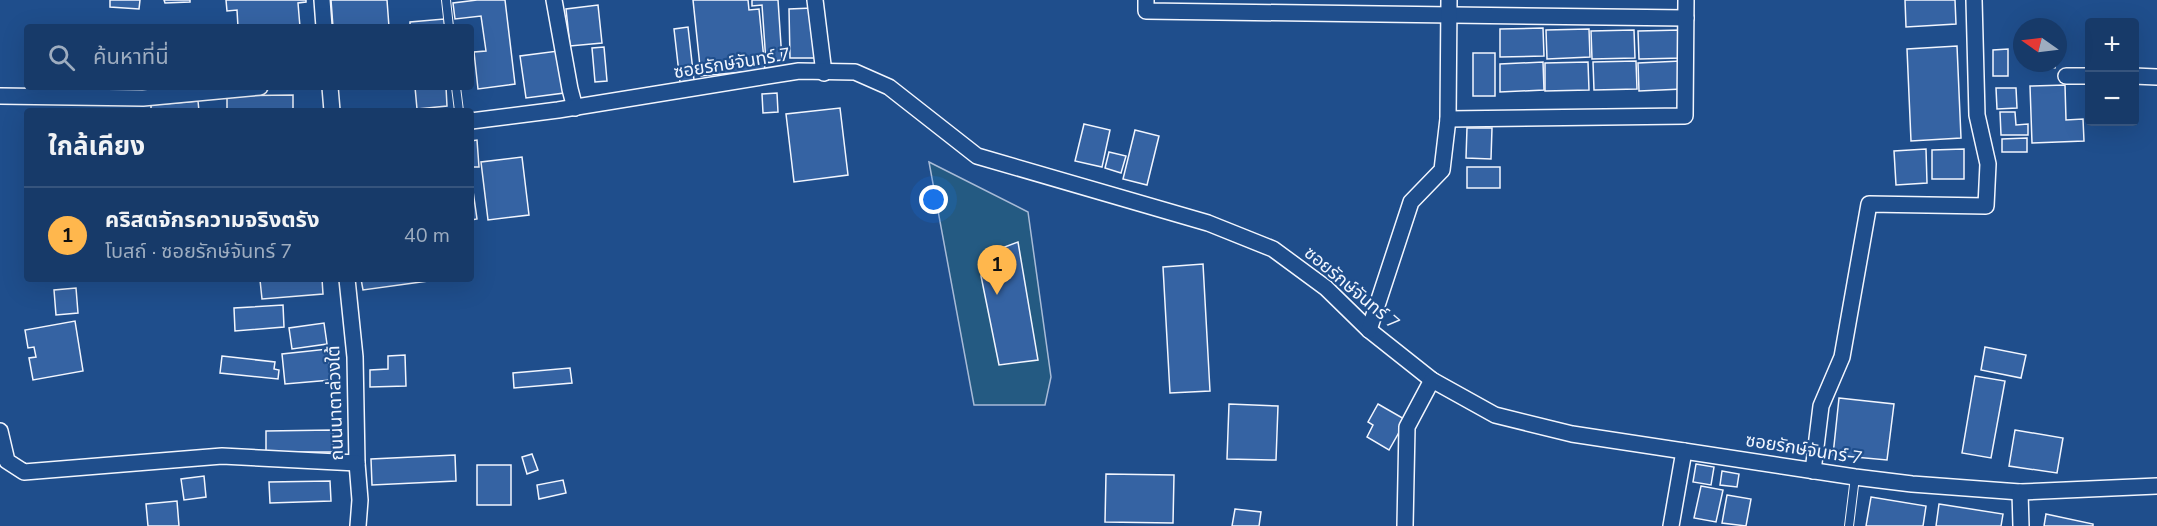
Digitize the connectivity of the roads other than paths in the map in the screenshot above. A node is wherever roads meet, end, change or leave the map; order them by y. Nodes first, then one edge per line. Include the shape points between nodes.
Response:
1 (322, 0) edge
2 (446, 0) edge
3 (554, 0) edge
4 (815, 0) edge
5 (1146, 0) edge
6 (1686, 0) edge
7 (1974, 0) edge
8 (1449, 8) edge
9 (1686, 18) junction
10 (324, 24) edge
11 (449, 24) edge
12 (824, 73) junction
13 (2066, 76) dead end
14 (2085, 76) edge
15 (2139, 76) edge
16 (2157, 76) edge
17 (228, 90) edge
18 (330, 90) edge
19 (456, 90) edge
20 (0, 96) edge
21 (332, 108) edge
22 (459, 108) edge
23 (575, 108) junction
24 (1448, 119) junction
25 (474, 121) edge
26 (347, 282) edge
27 (1369, 330) junction
28 (1432, 380) junction
29 (0, 431) edge
30 (1684, 451) junction
31 (357, 463) junction
32 (1813, 471) junction
33 (1855, 477) junction
34 (2157, 486) edge
35 (2020, 492) junction
36 (358, 526) edge
37 (1405, 526) edge
38 (1671, 526) edge
39 (1849, 526) edge
40 (2021, 526) edge

1 - 10 street
2 - 11 lane
3 - 23 street
4 - 12 street
5 - 8 street via 1146,11
6 - 9 street
7 - 32 street via 1977,115 1988,164 1986,206 1869,204 1842,357 1821,406
8 - 9 street
8 - 24 street
9 - 24 street via 1685,116
12 - 23 street, ซอยรักษ์จันทร์ 7 via 799,71
12 - 27 street, ซอยรักษ์จันทร์ 7 via 855,72 889,87 977,156 1208,223 1273,249 1326,288
13 - 14 street
15 - 16 street
17 - 20 street via 143,98
18 - 21 street
19 - 22 lane
23 - 25 street, ซอยรักษ์จันทร์ 7
24 - 27 street via 1442,170 1411,202
26 - 31 street, ถนนนาตาล่วงใต้ via 355,357
27 - 28 street, ซอยรักษ์จันทร์ 7
28 - 30 street, ซอยรักษ์จันทร์ 7 via 1495,415 1572,434
28 - 37 street via 1407,427
29 - 31 street via 7,462 24,472 222,456
30 - 32 street, ซอยรักษ์จันทร์ 7
30 - 38 street
31 - 36 street, ถนนนาตาล่วงใต้
32 - 33 street, ซอยรักษ์จันทร์ 7
33 - 35 street, ซอยรักษ์จันทร์ 7
33 - 39 lane
34 - 35 street, ซอยรักษ์จันทร์ 7
35 - 40 street

